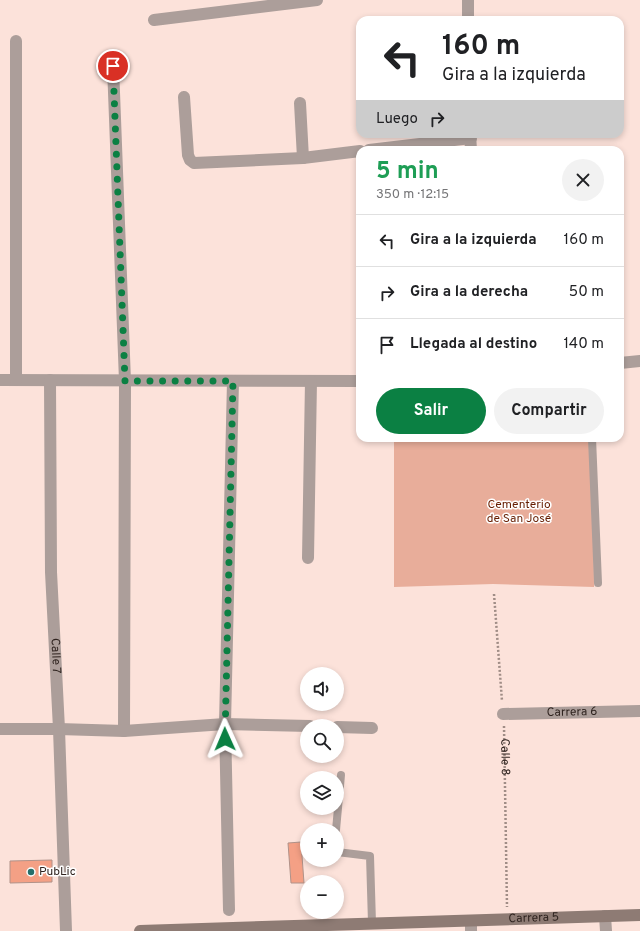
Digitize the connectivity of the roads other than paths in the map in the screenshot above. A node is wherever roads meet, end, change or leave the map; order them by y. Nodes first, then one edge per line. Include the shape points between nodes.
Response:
1 (317, 0) edge
2 (468, 0) edge
3 (468, 16) edge
4 (154, 20) dead end
5 (16, 41) dead end
6 (113, 66) dead end
7 (184, 97) dead end
8 (300, 103) dead end
9 (471, 141) edge
10 (414, 146) edge
11 (356, 151) edge
12 (303, 158) junction
13 (640, 361) edge
14 (624, 363) edge
15 (0, 380) edge
16 (16, 380) junction
17 (50, 380) junction
18 (356, 380) edge
19 (125, 381) junction
20 (233, 381) junction
21 (311, 381) junction
22 (592, 442) edge
23 (308, 558) dead end
24 (598, 583) dead end
25 (640, 711) edge
26 (503, 714) road end
27 (225, 724) junction
28 (300, 726) edge
29 (344, 727) edge
30 (372, 728) dead end
31 (0, 729) edge
32 (59, 729) junction
33 (124, 731) junction
34 (344, 853) edge
35 (229, 910) dead end
36 (640, 915) edge
37 (605, 916) junction
38 (372, 923) junction
39 (471, 926) edge
40 (66, 931) edge
41 (140, 931) edge
42 (606, 931) edge

1 - 4 street
2 - 3 street
5 - 16 street
6 - 19 street
7 - 12 street via 188,156 194,163
8 - 12 street
9 - 10 street
11 - 12 street
13 - 14 street
15 - 16 street
16 - 17 street
17 - 19 street
17 - 32 street, Calle 7 via 51,572
18 - 21 street
19 - 20 street
19 - 33 street
20 - 21 street
20 - 27 street
21 - 23 street
22 - 24 lane
25 - 26 street, Carrera 6
27 - 28 street
27 - 33 street
27 - 35 street
29 - 30 street
31 - 32 street
32 - 33 street
32 - 40 street, Calle 7
34 - 38 lane via 370,856
36 - 37 main road, Carrera 5
37 - 39 main road, Carrera 5 via 509,920
37 - 42 street
38 - 39 main road, Carrera 5
38 - 41 main road, Carrera 5

